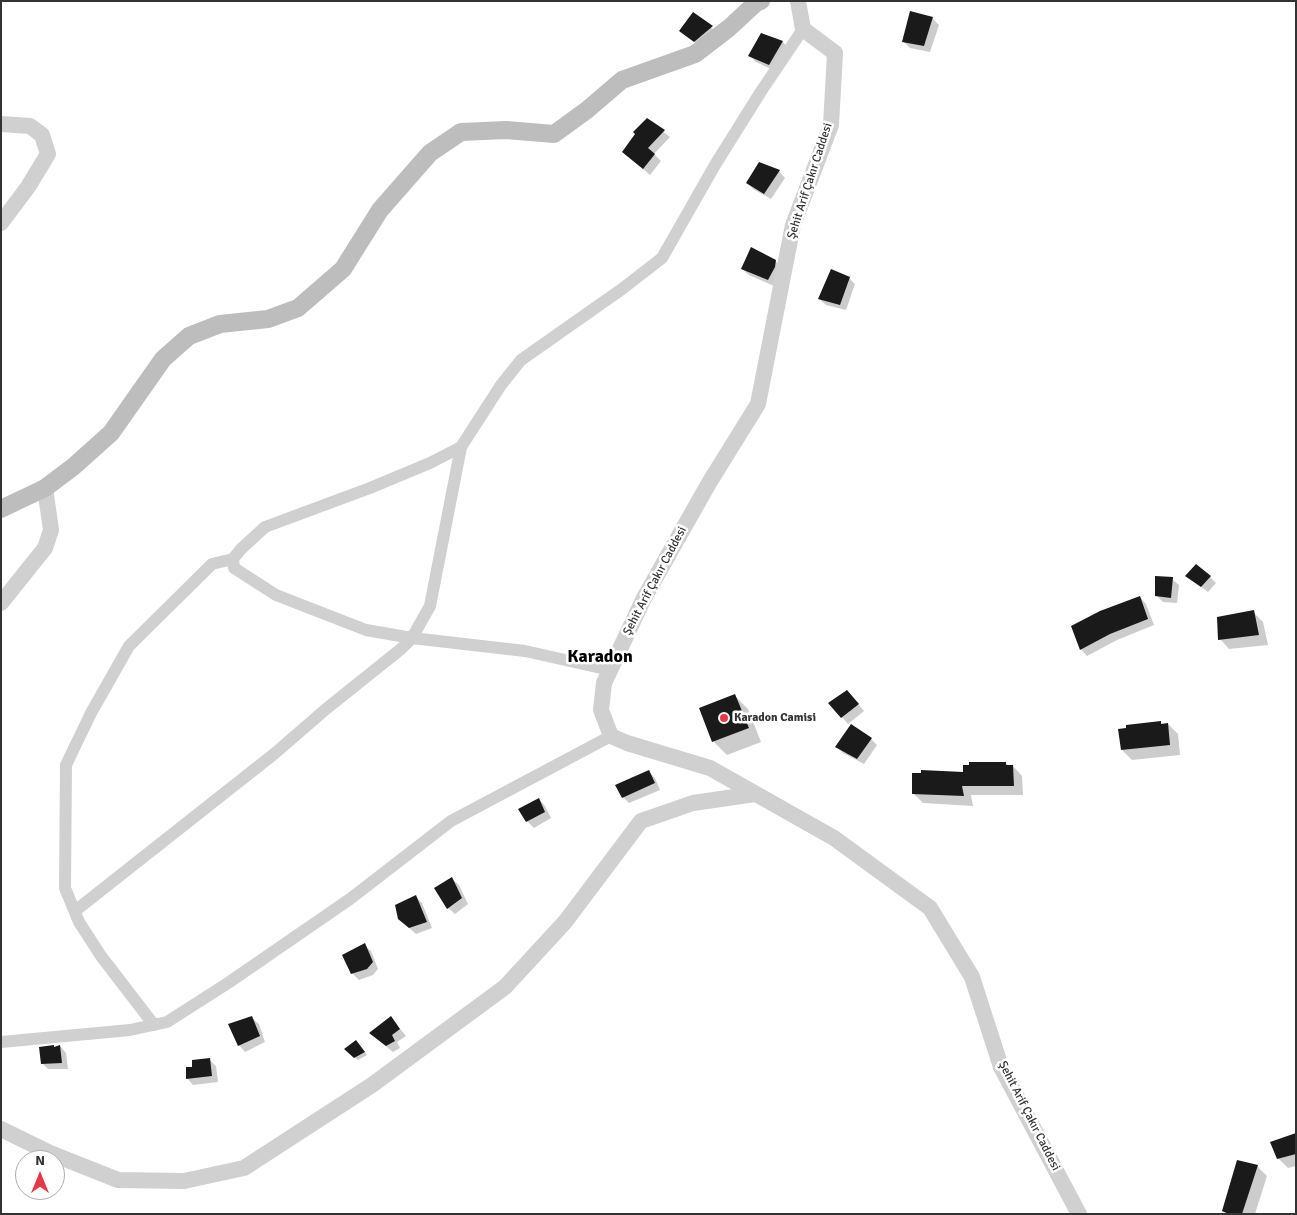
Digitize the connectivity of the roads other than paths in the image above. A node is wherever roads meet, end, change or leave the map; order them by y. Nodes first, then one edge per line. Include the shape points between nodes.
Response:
1 (761, 1) edge
2 (798, 1) edge
3 (803, 29) junction
4 (1, 124) edge
5 (1, 223) edge
6 (461, 447) junction
7 (46, 488) junction
8 (1, 509) edge
9 (233, 559) junction
10 (1, 602) edge
11 (412, 638) junction
12 (610, 670) junction
13 (611, 736) junction
14 (755, 794) junction
15 (75, 912) junction
16 (154, 1025) junction
17 (1, 1042) edge
18 (1, 1130) edge
19 (1079, 1214) edge

1 - 7 main road via 696,54 622,80 554,134 506,130 461,132 437,148 380,210 343,269 298,308 268,319 220,324 189,336 163,359 111,433
2 - 3 street
3 - 6 street via 715,165 662,258 521,360
3 - 12 street, Şehit Arif Çakır Caddesi via 836,53 831,125 793,225 758,404 644,598
4 - 5 street via 30,126 42,135 48,154
6 - 9 street via 370,488 265,527
6 - 11 street via 430,606
7 - 8 main road
7 - 10 street via 51,530 45,548
9 - 11 street via 234,568 276,595 366,630
9 - 15 street via 212,564 129,646 66,765 65,888
11 - 12 street via 525,651
11 - 15 street via 274,754
12 - 13 street, Şehit Arif Çakır Caddesi via 604,683 601,710
13 - 14 street, Şehit Arif Çakır Caddesi via 710,768
13 - 16 street via 451,821 350,898 228,983 167,1022
14 - 18 street via 693,803 641,821 565,922 505,987 372,1085 244,1168 184,1181 118,1180
14 - 19 street, Şehit Arif Çakır Caddesi via 834,838 930,908 972,977 1002,1066
15 - 16 street via 101,956
16 - 17 street

